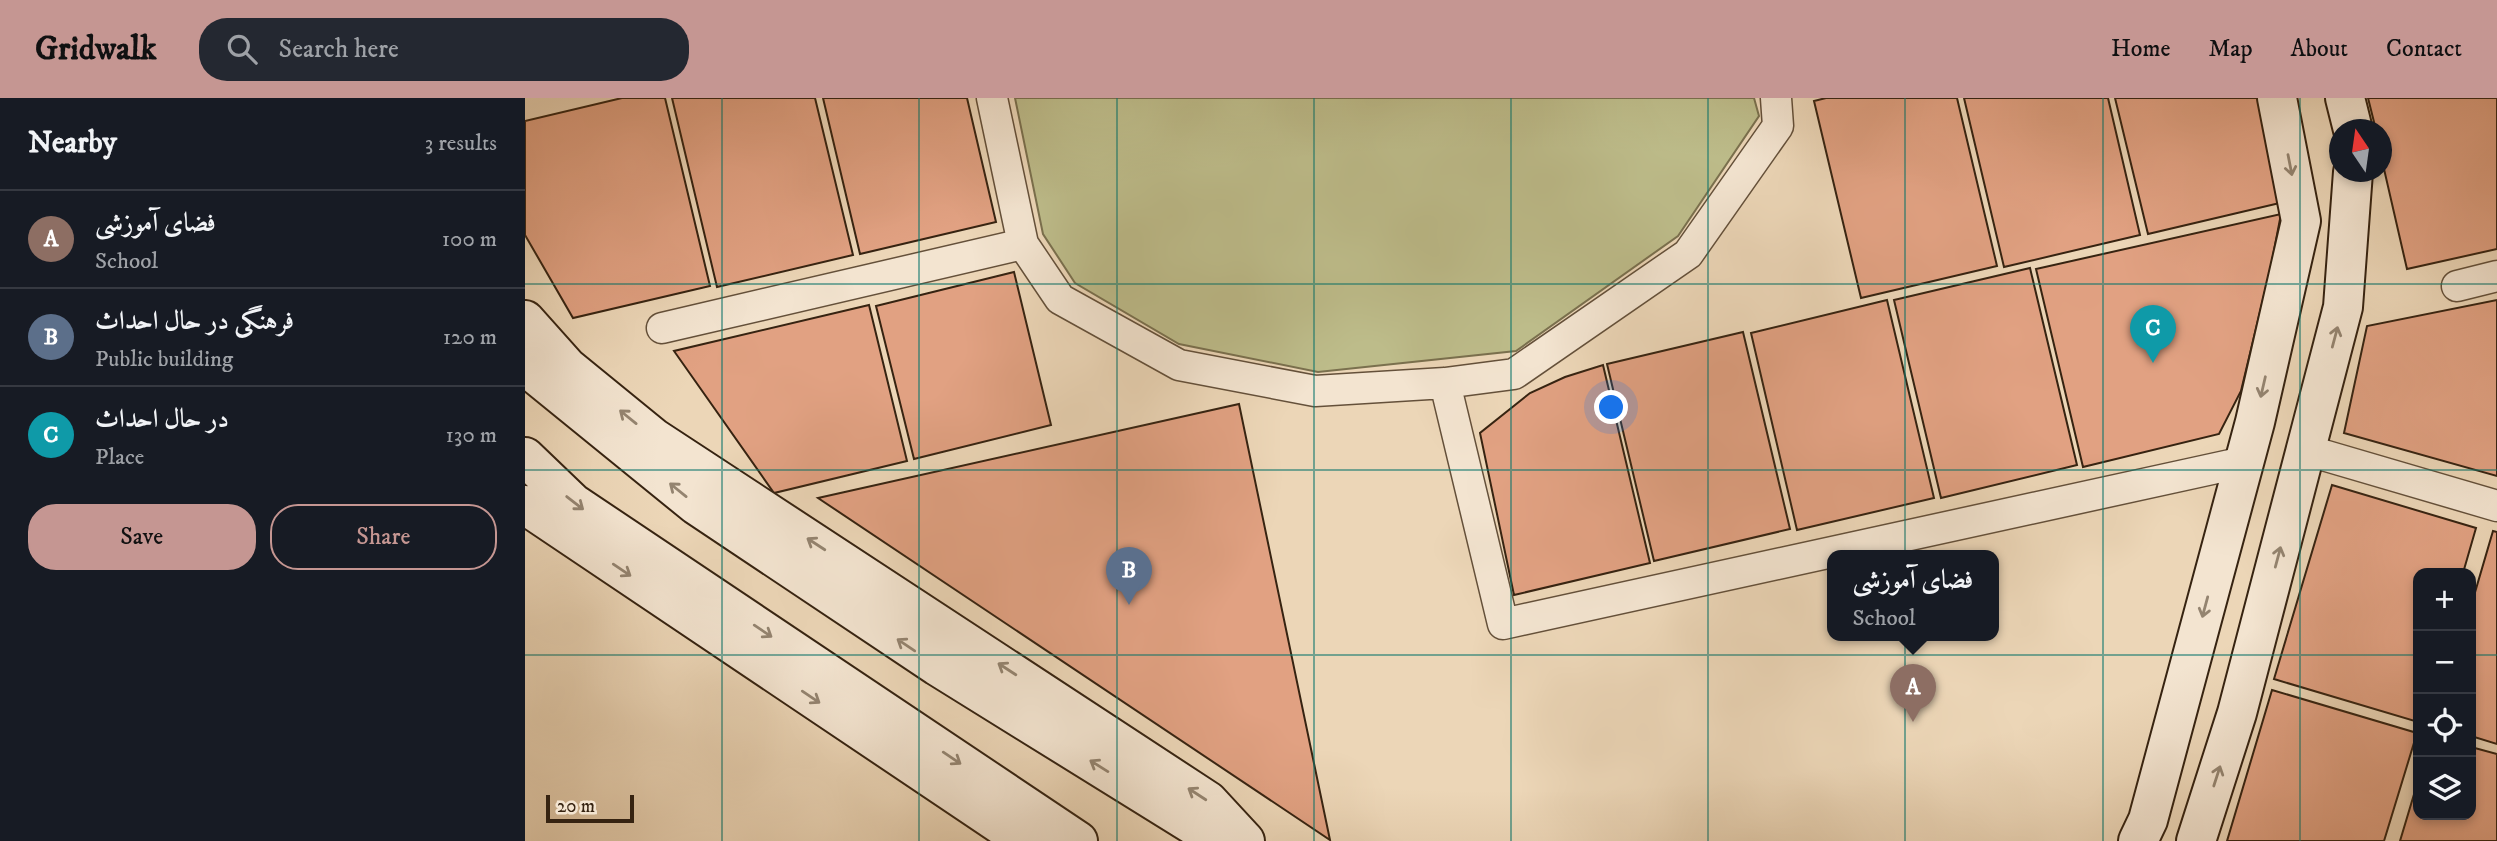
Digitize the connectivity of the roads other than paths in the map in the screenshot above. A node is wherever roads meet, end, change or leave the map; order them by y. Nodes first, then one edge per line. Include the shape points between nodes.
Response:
1 (992, 98) edge
2 (1776, 98) edge
3 (2277, 98) edge
4 (2345, 98) edge
5 (2350, 119) edge
6 (2352, 182) edge
7 (1023, 244) junction
8 (2497, 276) edge
9 (2456, 286) dead end
10 (525, 320) edge
11 (662, 328) dead end
12 (525, 366) edge
13 (1445, 383) junction
14 (2306, 450) junction
15 (525, 457) edge
16 (2244, 462) junction
17 (716, 479) junction
18 (525, 505) edge
19 (2497, 506) edge
20 (726, 525) junction
21 (1841, 550) edge
22 (1827, 553) edge
23 (660, 595) junction
24 (711, 596) junction
25 (1025, 841) edge
26 (1078, 841) edge
27 (1219, 841) edge
28 (1245, 841) edge
29 (2138, 841) edge
30 (2196, 841) edge

1 - 7 street
2 - 13 street via 1777,126 1688,254 1514,374
3 -> 16 street via 2301,221
4 - 5 street
14 -> 6 street via 2343,307
7 - 11 street
7 - 13 street via 1061,299 1179,365 1315,391
8 - 9 street
17 -> 10 street via 654,438 567,367
20 -> 12 street
13 - 22 street via 1503,624
14 - 19 street
30 -> 14 street via 2237,713
15 -> 24 street via 573,503
16 - 21 street
16 -> 29 street via 2148,820
17 - 20 street
28 -> 17 street via 1208,801
18 -> 23 street
27 -> 20 street via 937,666
23 - 24 street
23 -> 25 street
24 -> 26 street

